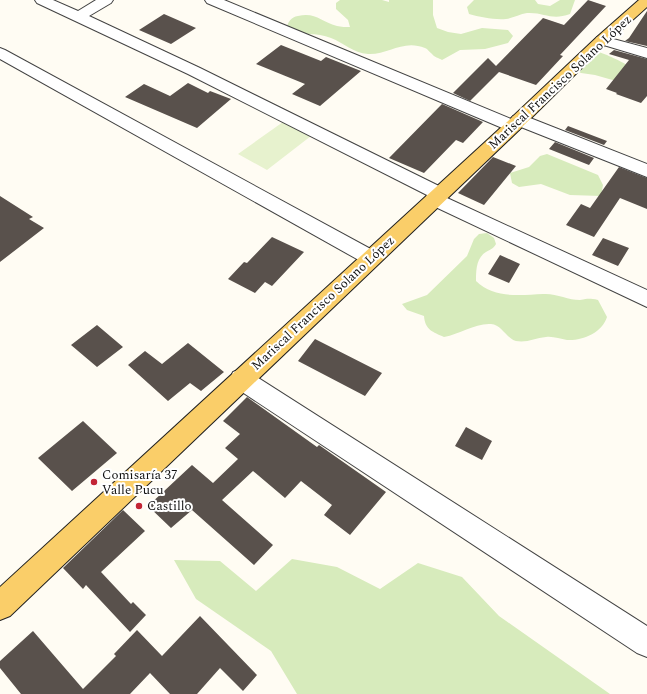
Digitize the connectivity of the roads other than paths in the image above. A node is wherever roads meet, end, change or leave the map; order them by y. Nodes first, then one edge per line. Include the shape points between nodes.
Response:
1 (42, 0) edge
2 (106, 0) edge
3 (212, 0) edge
4 (645, 2) edge
5 (78, 17) junction
6 (602, 40) junction
7 (0, 53) edge
8 (647, 53) edge
9 (516, 123) junction
10 (647, 171) edge
11 (437, 196) junction
12 (371, 258) junction
13 (647, 299) edge
14 (241, 379) junction
15 (0, 606) edge
16 (647, 643) edge

1 - 5 street
2 - 5 street
3 - 9 street
4 - 6 main road, Mariscal Francisco Solano López
5 - 11 street via 194,71
6 - 8 street
6 - 9 main road, Mariscal Francisco Solano López
7 - 12 street
9 - 10 street
9 - 11 main road, Mariscal Francisco Solano López
11 - 12 main road, Mariscal Francisco Solano López
11 - 13 street
12 - 14 main road, Mariscal Francisco Solano López
14 - 15 main road, Mariscal Francisco Solano López
14 - 16 street

